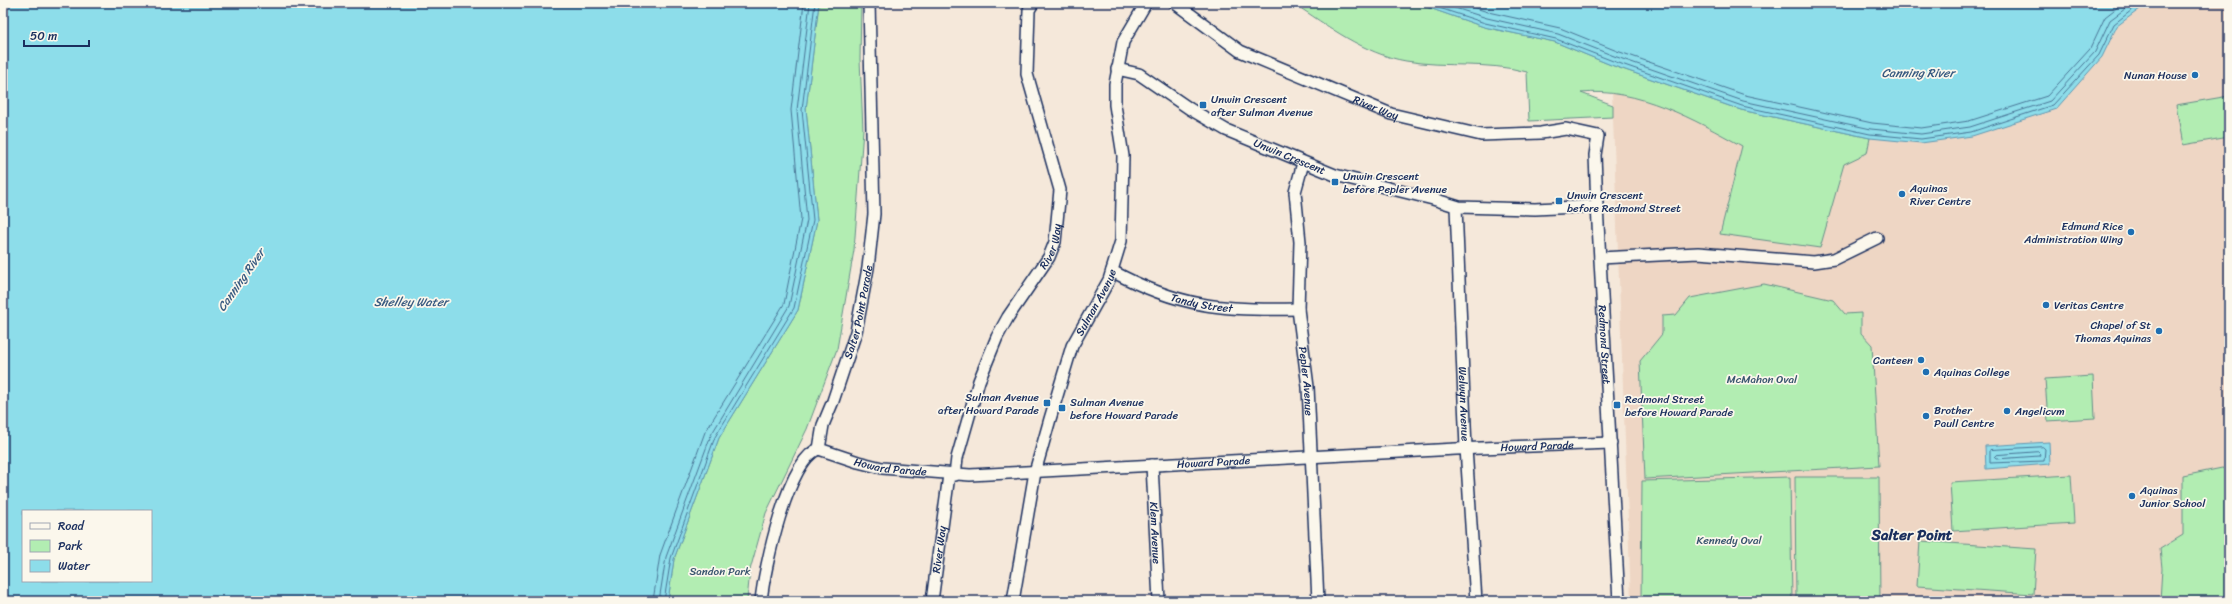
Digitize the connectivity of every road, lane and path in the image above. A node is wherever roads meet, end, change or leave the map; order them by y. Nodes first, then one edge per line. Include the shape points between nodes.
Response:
1 (869, 3) edge
2 (1033, 3) edge
3 (1146, 3) edge
4 (1175, 3) edge
5 (1117, 69) junction
6 (1598, 136) joint
7 (1304, 163) junction
8 (1597, 206) junction
9 (1456, 207) junction
10 (1877, 238) dead end
11 (1600, 258) junction
12 (1112, 271) junction
13 (1298, 309) junction
14 (1611, 443) junction
15 (1466, 448) junction
16 (819, 449) junction
17 (1310, 458) junction
18 (1152, 465) junction
19 (1035, 472) junction
20 (952, 475) junction
21 (760, 601) edge
22 (932, 601) edge
23 (1013, 601) edge
24 (1159, 601) edge
25 (1318, 601) edge
26 (1476, 601) edge
27 (1619, 601) edge

1 - 16 street, Salter Point Parade via 874,214 868,268 856,332 834,401 823,425
2 - 20 street, River Way via 1029,10 1027,74 1060,190 1055,242 1049,257 997,336 979,381
3 - 5 street, Sulman Avenue via 1123,42
4 - 6 street, River Way via 1240,51 1391,114 1481,135 1541,133 1566,129
5 - 7 street, Unwin Crescent via 1139,74 1226,130
5 - 12 street, Sulman Avenue via 1115,105 1123,156 1123,191 1121,241
6 - 8 street, Redmond Street via 1595,155
7 - 9 street, Unwin Crescent via 1335,175
7 - 13 street, Pepler Avenue via 1296,192 1300,242
8 - 9 street, Unwin Crescent via 1535,209
8 - 11 street, Redmond Street
9 - 15 street, Welwyn Avenue
10 - 11 street via 1834,259 1814,262 1698,252
11 - 14 street, Redmond Street
12 - 13 street, Tandy Street via 1136,284 1182,301 1246,310
12 - 19 street, Sulman Avenue via 1072,346
13 - 17 street, Pepler Avenue via 1308,387
14 - 15 street, Howard Parade
14 - 27 street, Redmond Street
15 - 17 street, Howard Parade
15 - 26 street, Welwyn Avenue
16 - 20 street, Howard Parade via 882,468
16 - 21 street via 806,456 787,497 771,547
17 - 18 street, Howard Parade
17 - 25 street, Pepler Avenue
18 - 19 street, Howard Parade
18 - 24 street, Klem Avenue
19 - 20 street, Howard Parade
19 - 23 street, Sulman Avenue
20 - 22 street, River Way

